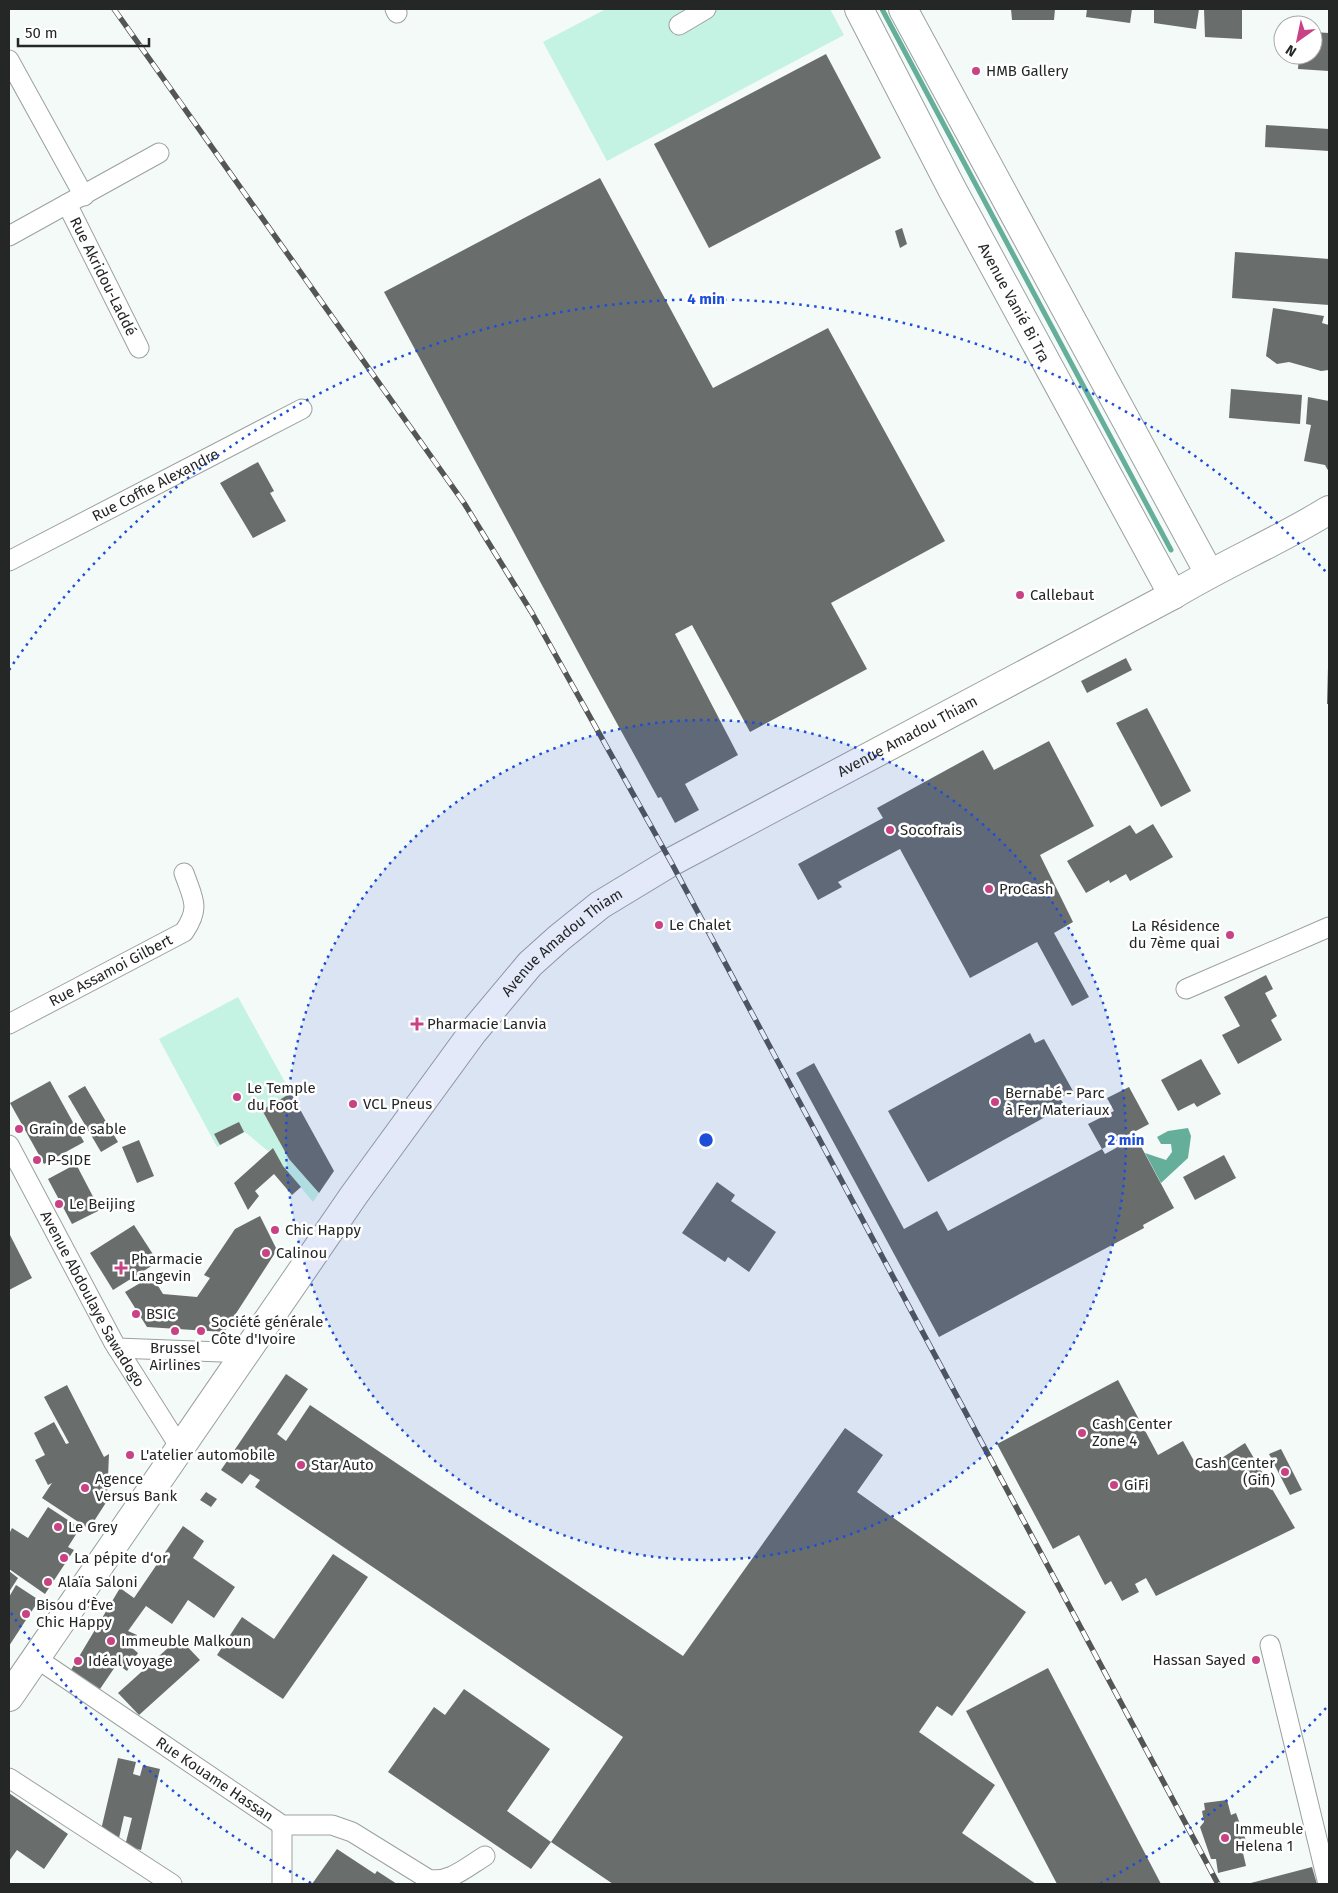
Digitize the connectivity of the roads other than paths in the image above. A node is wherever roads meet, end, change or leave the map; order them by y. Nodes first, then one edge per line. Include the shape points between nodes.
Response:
1 (706, 9) edge
2 (859, 9) edge
3 (903, 9) edge
4 (679, 25) dead end
5 (9, 60) edge
6 (159, 153) dead end
7 (971, 178) junction
8 (76, 200) junction
9 (9, 236) edge
10 (140, 348) dead end
11 (302, 409) dead end
12 (1329, 510) edge
13 (1329, 519) edge
14 (1298, 529) junction
15 (9, 561) edge
16 (1209, 573) junction
17 (1173, 595) junction
18 (184, 873) dead end
19 (1329, 927) edge
20 (1186, 989) dead end
21 (9, 1024) edge
22 (9, 1145) edge
23 (117, 1348) junction
24 (247, 1353) junction
25 (181, 1449) junction
26 (1270, 1645) dead end
27 (36, 1658) junction
28 (9, 1696) edge
29 (9, 1778) edge
30 (282, 1825) junction
31 (485, 1856) dead end
32 (172, 1884) edge
33 (282, 1884) edge
34 (1328, 1884) edge

1 - 4 street
2 - 7 main road, Avenue Vanié Bi Tra
3 - 7 main road, Avenue Vanié Bi Tra
5 - 8 street, Rue Akridou-Laddé
6 - 8 street
7 - 16 main road, Avenue Vanié Bi Tra
7 - 17 main road, Avenue Vanié Bi Tra
8 - 9 street
8 - 10 street, Rue Akridou-Laddé
11 - 15 street, Rue Coffie Alexandre
12 - 14 main road, Avenue Amadou Thiam
13 - 14 main road, Avenue Amadou Thiam
14 - 16 main road, Avenue Amadou Thiam
16 - 17 main road, Avenue Amadou Thiam
17 - 24 main road, Avenue Amadou Thiam via 671,862 600,905 559,938 530,964 464,1044 354,1195
18 - 21 street, Rue Assamoi Gilbert via 196,906 184,932
19 - 20 street
22 - 23 street, Avenue Abdoulaye Sawadogo
23 - 24 street
23 - 25 street, Avenue Abdoulaye Sawadogo
24 - 25 main road, Avenue Amadou Thiam
25 - 27 main road, Avenue Amadou Thiam
26 - 34 street
27 - 28 main road, Avenue Amadou Thiam
27 - 30 street, Rue Kouame Hassan
29 - 32 street
30 - 31 street, Rue Kouame Hassan via 340,1827 428,1879 437,1881
30 - 33 street

